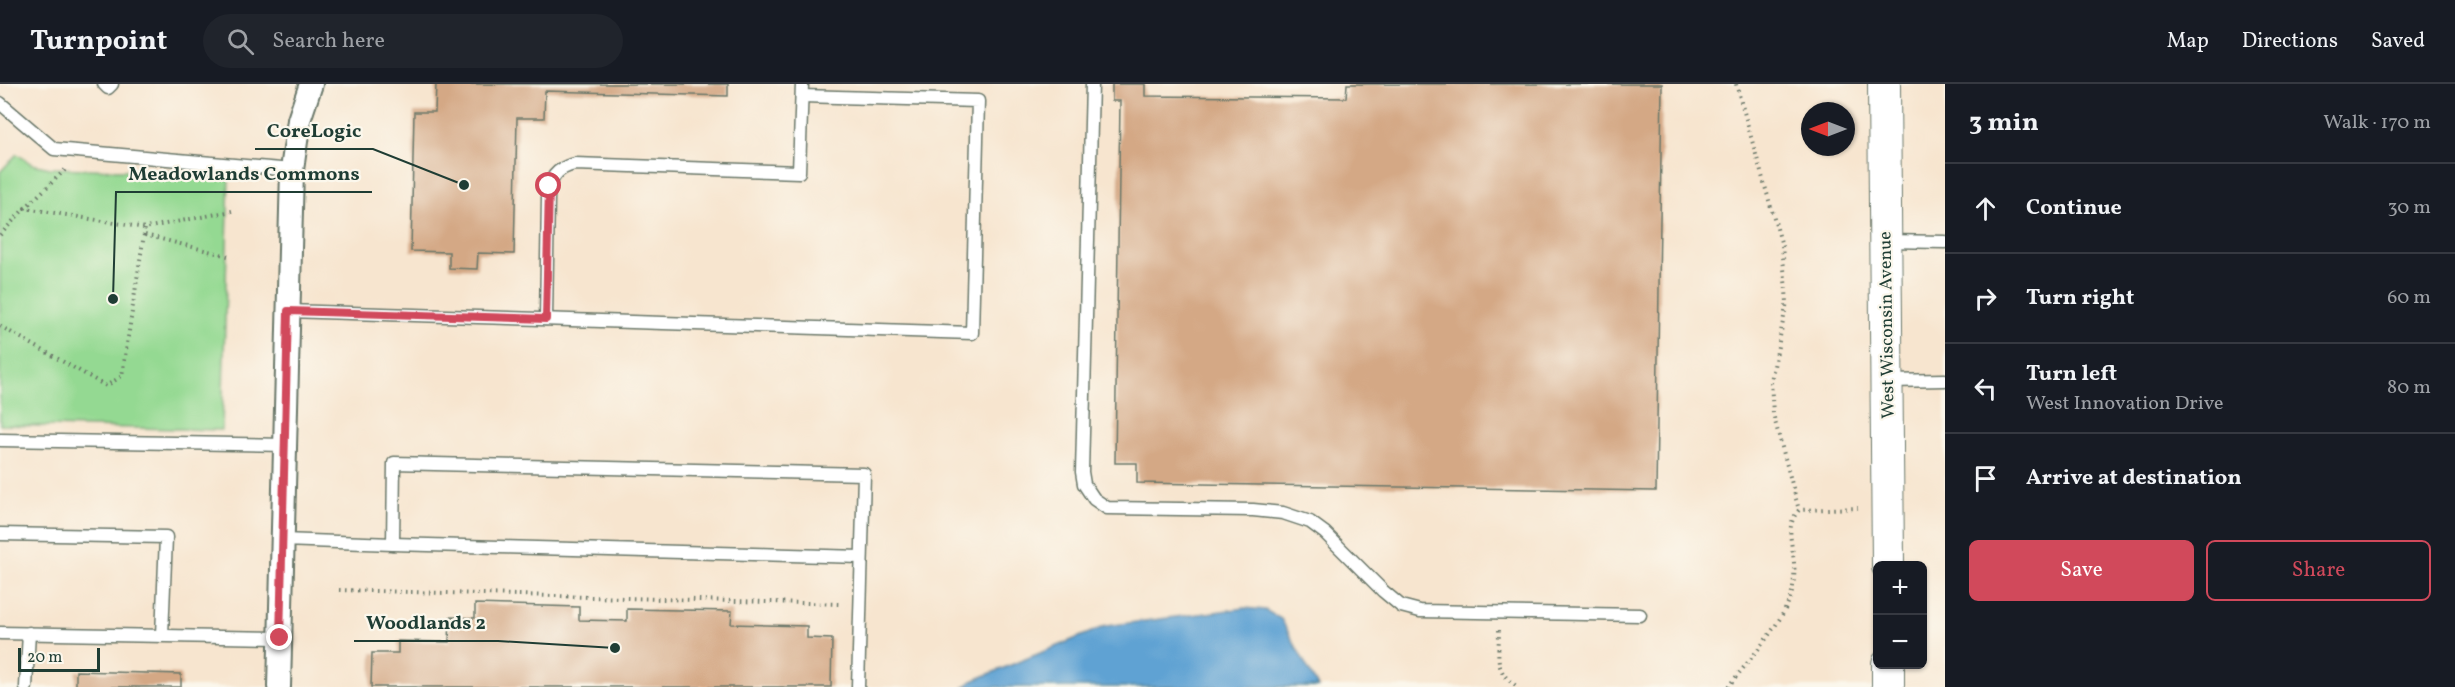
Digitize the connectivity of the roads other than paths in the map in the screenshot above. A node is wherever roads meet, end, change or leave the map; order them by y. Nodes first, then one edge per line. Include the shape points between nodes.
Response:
1 (104, 84) edge
2 (112, 84) edge
3 (311, 84) edge
4 (1092, 84) edge
5 (1884, 84) edge
6 (802, 90) edge
7 (0, 103) edge
8 (292, 170) junction
9 (1884, 241) junction
10 (1945, 242) edge
11 (288, 311) junction
12 (546, 319) junction
13 (1945, 380) edge
14 (1887, 381) junction
15 (0, 440) edge
16 (285, 445) junction
17 (0, 534) edge
18 (282, 540) junction
19 (393, 544) junction
20 (861, 557) junction
21 (1888, 561) edge
22 (1640, 615) dead end
23 (0, 633) edge
24 (29, 633) junction
25 (162, 635) junction
26 (280, 638) junction
27 (1888, 669) edge
28 (26, 687) edge
29 (279, 687) edge
30 (858, 687) edge
31 (1888, 687) edge

1 - 2 lane via 108,88
3 - 8 street via 298,120
4 - 22 lane via 1082,472 1084,484 1094,499 1107,508 1283,513 1310,522 1401,606 1420,611
5 - 9 main road, West Wisconsin Avenue
6 - 12 lane via 799,172 575,164 554,175 548,198
6 - 12 lane via 978,101 972,333
7 - 8 lane via 54,149
8 - 11 street
9 - 10 lane
9 - 14 main road, West Wisconsin Avenue
11 - 12 lane
11 - 16 street
13 - 14 lane
14 - 21 main road, West Wisconsin Avenue
15 - 16 lane
16 - 18 street
17 - 25 lane via 166,537
18 - 19 lane
18 - 26 street
19 - 20 lane
19 - 20 lane via 394,463 864,474
20 - 30 lane
23 - 24 lane
24 - 25 lane
24 - 28 lane
25 - 26 lane
26 - 29 street
27 - 31 main road

